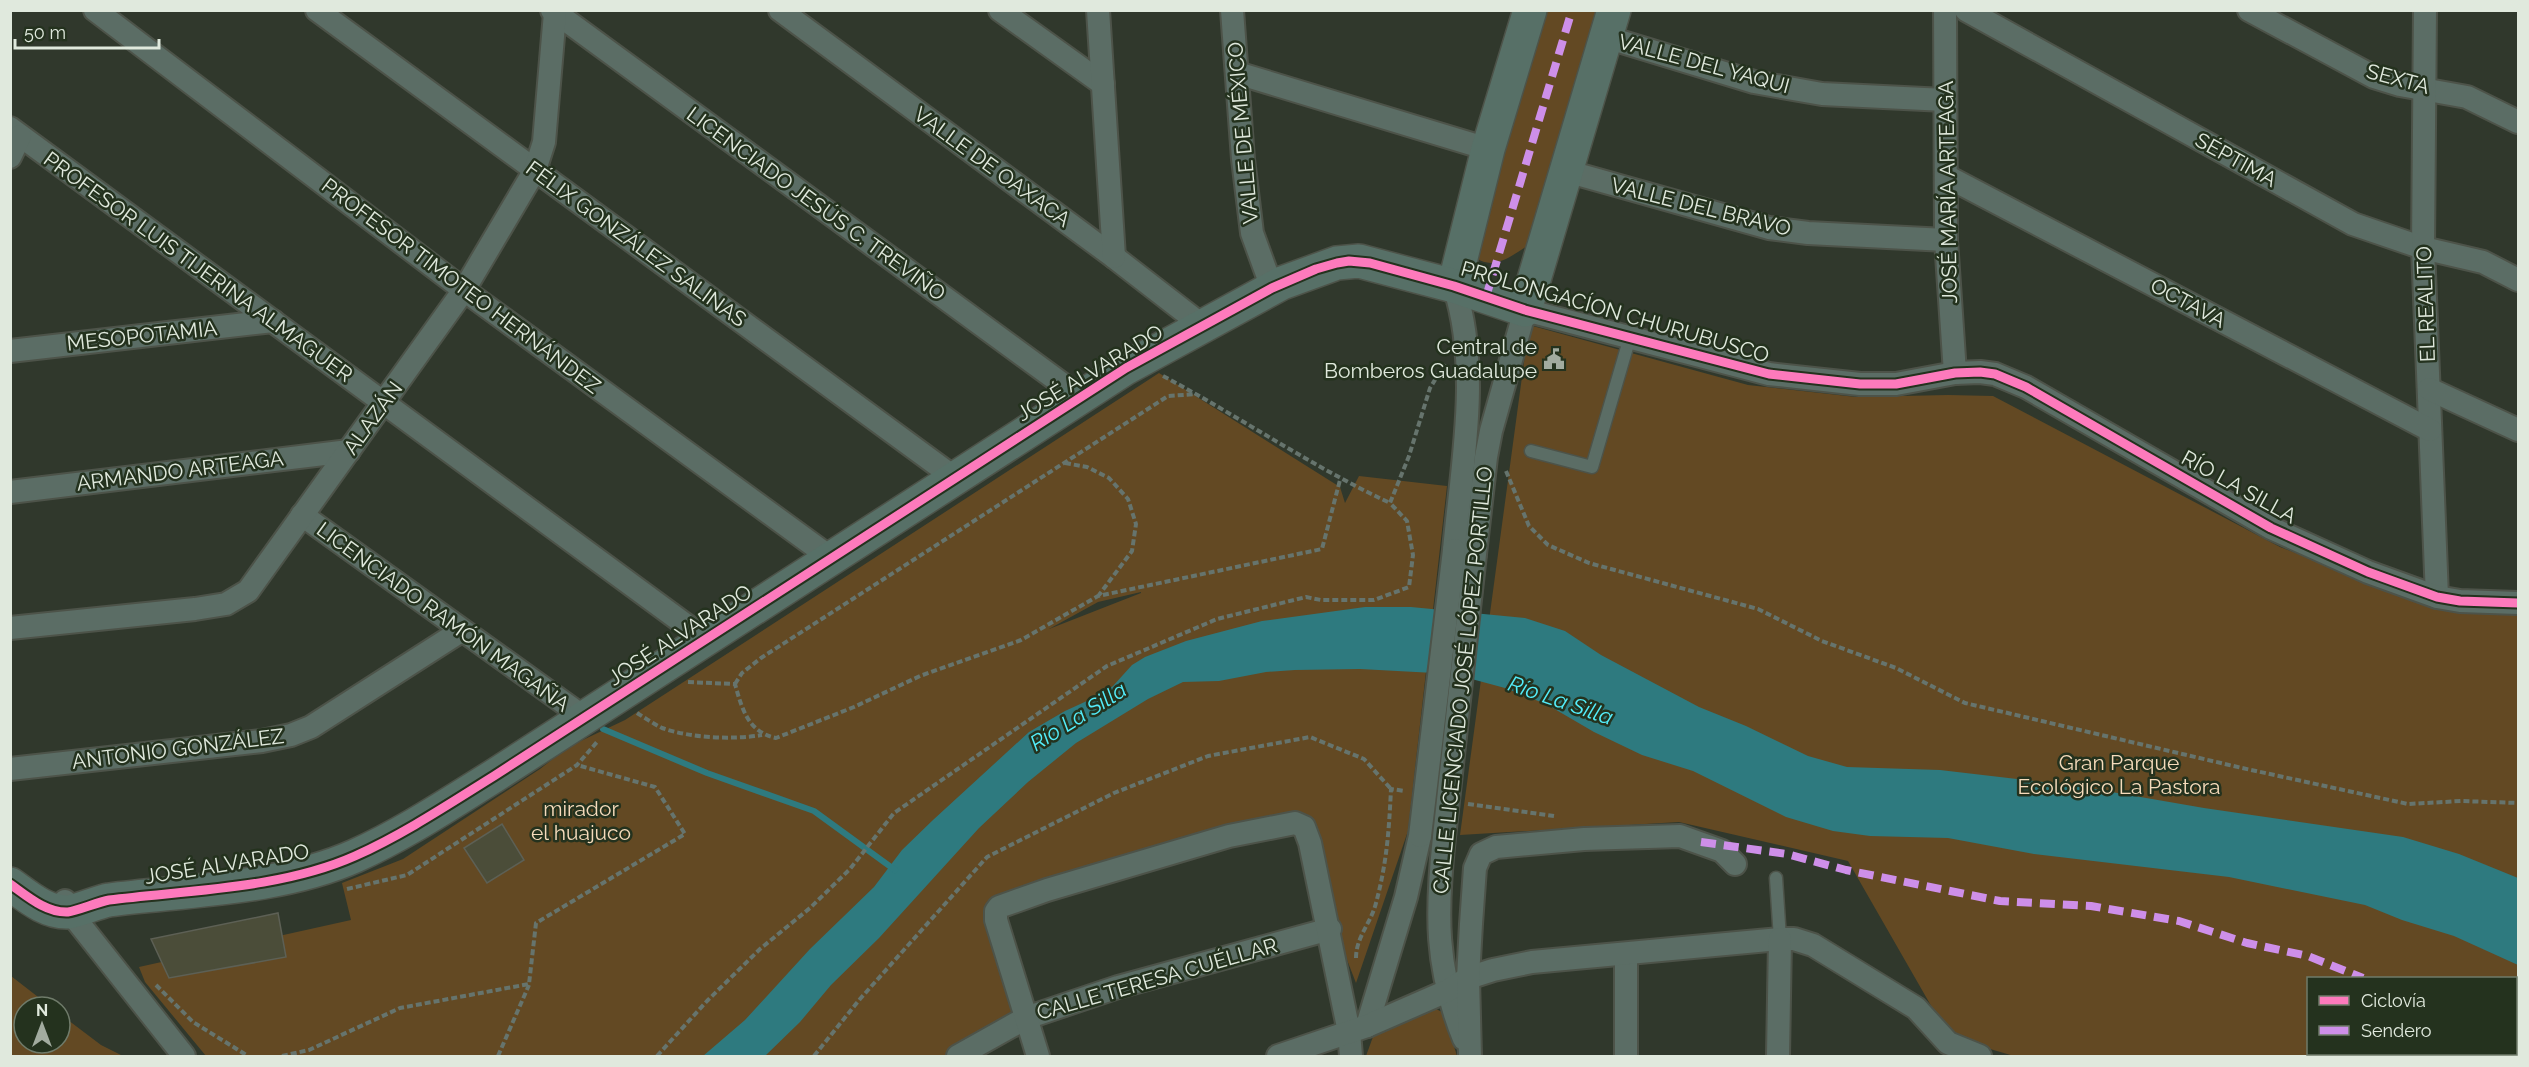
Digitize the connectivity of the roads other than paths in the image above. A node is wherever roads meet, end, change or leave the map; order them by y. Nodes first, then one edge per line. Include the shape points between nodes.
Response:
1 (95, 10) edge
2 (317, 10) edge
3 (780, 10) edge
4 (1000, 10) edge
5 (1098, 10) edge
6 (1232, 10) edge
7 (1945, 10) edge
8 (1966, 10) edge
9 (2248, 10) edge
10 (2425, 10) edge
11 (554, 12) edge
12 (1523, 12) edge
13 (1610, 24) edge
14 (1237, 73) junction
15 (1103, 84) junction
16 (2426, 88) junction
17 (1945, 100) junction
18 (2518, 122) edge
19 (15, 132) edge
20 (1488, 149) junction
21 (10, 157) edge
22 (535, 170) junction
23 (1566, 171) junction
24 (1946, 176) junction
25 (1946, 240) junction
26 (2423, 248) junction
27 (1114, 257) junction
28 (2518, 279) edge
29 (1454, 286) junction
30 (1272, 288) junction
31 (464, 290) junction
32 (1525, 310) junction
33 (273, 321) junction
34 (1203, 326) junction
35 (1630, 337) junction
36 (10, 351) edge
37 (1955, 373) junction
38 (2429, 389) junction
39 (1080, 397) junction
40 (384, 403) junction
41 (2430, 430) junction
42 (2518, 430) edge
43 (349, 451) junction
44 (1531, 451) dead end
45 (955, 478) junction
46 (10, 492) edge
47 (302, 515) junction
48 (1465, 552) junction
49 (831, 558) junction
50 (2437, 597) junction
51 (2518, 603) edge
52 (10, 628) edge
53 (461, 632) junction
54 (705, 639) junction
55 (593, 728) junction
56 (10, 770) edge
57 (1735, 864) dead end
58 (10, 866) edge
59 (1776, 878) dead end
60 (10, 884) edge
61 (74, 905) junction
62 (1329, 929) junction
63 (1780, 939) junction
64 (1626, 954) junction
65 (1468, 978) junction
66 (1447, 991) junction
67 (1026, 1018) junction
68 (1358, 1029) junction
69 (1948, 1050) edge
70 (1470, 1054) edge
71 (184, 1056) edge
72 (958, 1056) edge
73 (1038, 1056) edge
74 (1278, 1056) edge
75 (1351, 1056) edge
76 (1626, 1056) edge
77 (1778, 1056) edge
78 (1980, 1056) edge

1 - 31 street, PROFESOR TIMOTEO HERNÁNDEZ
2 - 22 street, FÉLIX GONZÁLEZ SALINAS
3 - 27 street, VALLE DE OAXACA
4 - 15 street
5 - 15 street
6 - 14 street, VALLE DE MÉXICO
7 - 17 street, JOSÉ MARÍA ARTEAGA
8 - 26 street, SÉPTIMA via 2353,224
9 - 16 street, SEXTA via 2374,77
10 - 16 street, EL REALITO
11 - 22 street, ALAZÁN via 544,142
11 - 39 street, LICENCIADO JESÚS C. TREVIÑO
12 - 20 street
13 - 17 street, VALLE DEL YAQUI via 1754,82 1822,94
13 - 23 street
14 - 20 street
14 - 30 street, VALLE DE MÉXICO via 1252,233
15 - 27 street
16 - 18 street, SEXTA via 2467,97
16 - 26 street, EL REALITO
17 - 24 street, JOSÉ MARÍA ARTEAGA
19 - 21 street
19 - 33 street, PROFESOR LUIS TIJERINA ALMAGUER
20 - 29 street
22 - 31 street, ALAZÁN
22 - 45 street, FÉLIX GONZÁLEZ SALINAS
23 - 25 street, VALLE DEL BRAVO via 1769,228
23 - 32 street
24 - 25 street, JOSÉ MARÍA ARTEAGA
24 - 41 street, OCTAVA
25 - 37 street, JOSÉ MARÍA ARTEAGA
26 - 28 street, SÉPTIMA via 2483,262
26 - 38 street, EL REALITO
27 - 34 street, VALLE DE OAXACA
29 - 30 street, PROLONGACÍON CHURUBUSCO via 1349,261 1316,269
29 - 32 street, PROLONGACÍON CHURUBUSCO
29 - 48 street, CALLE LICENCIADO JOSÉ LÓPEZ PORTILLO via 1464,322 1468,398
30 - 34 street, JOSÉ ALVARADO
31 - 40 street, ALAZÁN
31 - 49 street, PROFESOR TIMOTEO HERNÁNDEZ
32 - 35 street, PROLONGACÍON CHURUBUSCO
32 - 48 street, CALLE LICENCIADO JOSÉ LÓPEZ PORTILLO via 1491,431
33 - 36 street, MESOPOTAMIA
33 - 40 street, PROFESOR LUIS TIJERINA ALMAGUER
34 - 39 street, JOSÉ ALVARADO
35 - 37 street, PROLONGACÍON CHURUBUSCO via 1769,374 1896,384
35 - 44 lane via 1592,467
37 - 50 street, RÍO LA SILLA via 1980,372 2009,380 2271,528 2368,572
38 - 41 street, EL REALITO
38 - 42 street
39 - 45 street, JOSÉ ALVARADO
40 - 43 street, ALAZÁN
40 - 54 street, PROFESOR LUIS TIJERINA ALMAGUER
41 - 50 street, EL REALITO
43 - 46 street, ARMANDO ARTEAGA
43 - 47 street, ALAZÁN
45 - 49 street, JOSÉ ALVARADO
47 - 52 street, ALAZÁN via 248,591 226,604
47 - 53 street, LICENCIADO RAMÓN MAGAÑA
48 - 66 street, CALLE LICENCIADO JOSÉ LÓPEZ PORTILLO, bridge via 1438,931
48 - 68 street, CALLE LICENCIADO JOSÉ LÓPEZ PORTILLO, bridge via 1420,836 1406,897
49 - 54 street, JOSÉ ALVARADO
50 - 51 street, RÍO LA SILLA
53 - 55 street, LICENCIADO RAMÓN MAGAÑA
53 - 56 street, ANTONIO GONZÁLEZ via 311,727 291,735
54 - 55 street, JOSÉ ALVARADO
55 - 61 street, JOSÉ ALVARADO via 354,856 294,876
57 - 65 street via 1722,851 1680,836 1584,839 1489,849 1481,854 1475,868
58 - 61 street via 44,891
59 - 63 lane
60 - 61 street via 52,910
61 - 71 street
62 - 67 street, CALLE TERESA CUÉLLAR via 1118,987
62 - 67 street, CALLE LICENCIADO JOSÉ LÓPEZ PORTILLO via 1307,832 1301,825 1284,824 1229,836 1002,905 996,911 996,920
62 - 68 street, CALLE LICENCIADO JOSÉ LÓPEZ PORTILLO
63 - 64 street
63 - 69 street via 1813,945 1916,1008
63 - 77 street
64 - 65 street via 1532,962
64 - 76 street
65 - 66 street
65 - 70 street, CALLE LICENCIADO JOSÉ LÓPEZ PORTILLO
66 - 68 street
66 - 70 street, CALLE LICENCIADO JOSÉ LÓPEZ PORTILLO
67 - 72 street, CALLE TERESA CUÉLLAR
67 - 73 street
68 - 74 street
68 - 75 street, CALLE LICENCIADO JOSÉ LÓPEZ PORTILLO
69 - 78 street

